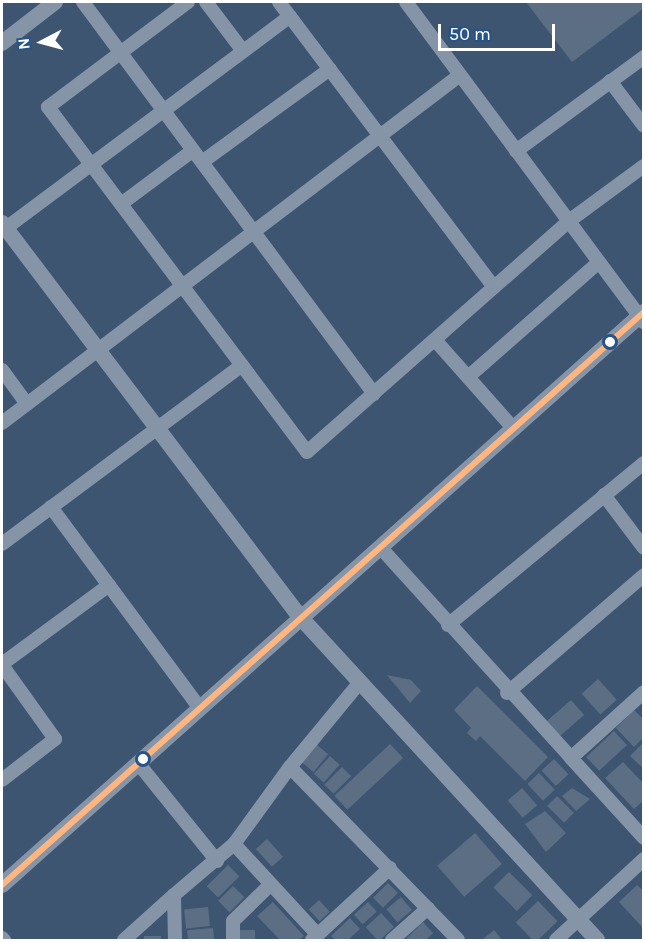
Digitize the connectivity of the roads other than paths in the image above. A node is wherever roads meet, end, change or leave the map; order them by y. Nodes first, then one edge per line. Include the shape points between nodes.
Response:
1 (55, 2) edge
2 (83, 2) edge
3 (188, 2) edge
4 (206, 2) edge
5 (279, 2) edge
6 (406, 2) edge
7 (290, 16) junction
8 (2, 43) edge
9 (243, 51) junction
10 (120, 52) junction
11 (644, 57) edge
12 (330, 69) junction
13 (460, 75) junction
14 (610, 81) junction
15 (163, 111) junction
16 (644, 126) edge
17 (381, 136) junction
18 (192, 151) junction
19 (516, 151) junction
20 (201, 162) junction
21 (91, 164) junction
22 (644, 166) edge
23 (121, 204) junction
24 (568, 221) junction
25 (3, 228) edge
26 (254, 234) junction
27 (599, 262) junction
28 (183, 287) junction
29 (494, 287) junction
30 (642, 317) edge
31 (435, 340) junction
32 (99, 351) junction
33 (242, 365) junction
34 (2, 370) edge
35 (468, 377) junction
36 (374, 394) junction
37 (27, 404) junction
38 (2, 423) edge
39 (513, 428) junction
40 (158, 429) junction
41 (644, 463) edge
42 (604, 495) junction
43 (51, 507) junction
44 (641, 540) edge
45 (2, 544) edge
46 (380, 547) junction
47 (644, 575) edge
48 (109, 585) junction
49 (302, 619) junction
50 (448, 625) junction
51 (2, 665) edge
52 (360, 682) junction
53 (643, 691) edge
54 (507, 693) junction
55 (200, 708) junction
56 (571, 758) junction
57 (138, 763) junction
58 (290, 767) junction
59 (2, 780) edge
60 (644, 838) edge
61 (234, 844) junction
62 (644, 859) edge
63 (217, 861) junction
64 (390, 868) junction
65 (3, 881) edge
66 (270, 885) junction
67 (174, 895) junction
68 (428, 908) junction
69 (578, 920) junction
70 (315, 938) edge
71 (124, 940) edge
72 (175, 940) edge
73 (233, 940) edge
74 (392, 940) edge
75 (458, 940) edge
76 (556, 940) edge
77 (597, 940) edge

1 - 8 street
2 - 10 street
3 - 10 street
4 - 9 street
5 - 7 street
6 - 13 street
7 - 9 street
7 - 12 street
9 - 15 street
10 - 15 street
10 - 21 street via 48,107
11 - 14 street
12 - 17 street
12 - 20 street
13 - 17 street
13 - 19 street
14 - 16 street
14 - 19 street
15 - 18 street
15 - 21 street
17 - 26 street
17 - 29 street
18 - 20 street
18 - 23 street
19 - 24 street
20 - 26 street
21 - 23 street
21 - 25 street
22 - 24 street
23 - 28 street
24 - 27 street
24 - 29 street
25 - 32 street
26 - 28 street
26 - 36 street
27 - 30 street
27 - 35 street
28 - 32 street
28 - 33 street
29 - 31 street
30 - 39 street
31 - 35 street
31 - 36 street
32 - 37 street
32 - 40 street
33 - 36 street via 307,452
33 - 40 street
34 - 37 street
35 - 39 street
37 - 38 street
39 - 46 street
40 - 43 street
40 - 49 street
41 - 42 street
42 - 44 street
42 - 50 street
43 - 45 street
43 - 48 street
46 - 49 street
46 - 50 street
47 - 54 street
48 - 51 street
48 - 55 street
49 - 52 street
49 - 55 street
50 - 54 street
51 - 59 street via 55,739
52 - 58 street
52 - 69 street
53 - 56 street
54 - 56 street
55 - 57 street
56 - 60 street
57 - 63 street
57 - 65 street
58 - 61 street
58 - 64 street
61 - 63 street
61 - 66 street
62 - 69 street
63 - 67 street
64 - 68 street
64 - 70 street
66 - 70 street
66 - 73 street via 233,921
67 - 71 street
67 - 72 street
68 - 74 street
68 - 75 street
69 - 76 street
69 - 77 street

